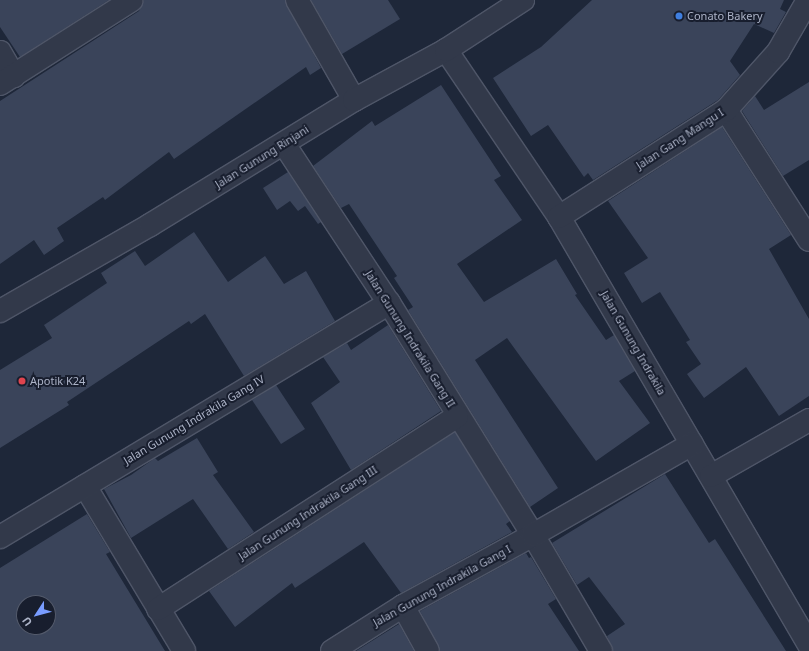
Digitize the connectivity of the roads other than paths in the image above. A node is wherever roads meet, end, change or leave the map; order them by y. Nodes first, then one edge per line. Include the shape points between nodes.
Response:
1 (132, 0) edge
2 (297, 0) edge
3 (523, 0) edge
4 (808, 0) edge
5 (446, 50) junction
6 (0, 52) edge
7 (7, 80) edge
8 (354, 100) junction
9 (726, 110) junction
10 (284, 144) junction
11 (559, 217) junction
12 (807, 232) edge
13 (389, 303) junction
14 (0, 311) edge
15 (457, 416) junction
16 (809, 420) edge
17 (692, 444) junction
18 (711, 476) junction
19 (84, 486) junction
20 (533, 535) junction
21 (0, 537) edge
22 (403, 606) junction
23 (158, 609) junction
24 (809, 644) edge
25 (184, 651) edge
26 (332, 651) edge
27 (428, 651) edge
28 (601, 651) edge

1 - 7 street
2 - 8 street
3 - 5 street, Jalan Gunung Rinjani
4 - 9 street, Jalan Gang Mangu I via 778,52
5 - 8 street, Jalan Gunung Rinjani
5 - 11 street, Jalan Gunung Indrakila
6 - 7 street
8 - 10 street, Jalan Gunung Rinjani
9 - 11 street, Jalan Gang Mangu I
9 - 12 street
10 - 13 street, Jalan Gunung Indrakila Gang II
10 - 14 street, Jalan Gunung Rinjani
11 - 17 street, Jalan Gunung Indrakila
13 - 15 street, Jalan Gunung Indrakila Gang II
13 - 19 street, Jalan Gunung Indrakila Gang IV
15 - 20 street, Jalan Gunung Indrakila Gang II
15 - 23 street, Jalan Gunung Indrakila Gang III
16 - 18 street
17 - 18 street, Jalan Gunung Indrakila
17 - 20 street, Jalan Gunung Indrakila Gang I
18 - 24 street, Jalan Gunung Indrakila
19 - 21 street, Jalan Gunung Indrakila Gang IV
19 - 23 street
20 - 22 street, Jalan Gunung Indrakila Gang I
20 - 28 street, Jalan Gunung Indrakila Gang II
22 - 26 street, Jalan Gunung Indrakila Gang I
22 - 27 street
23 - 25 street

